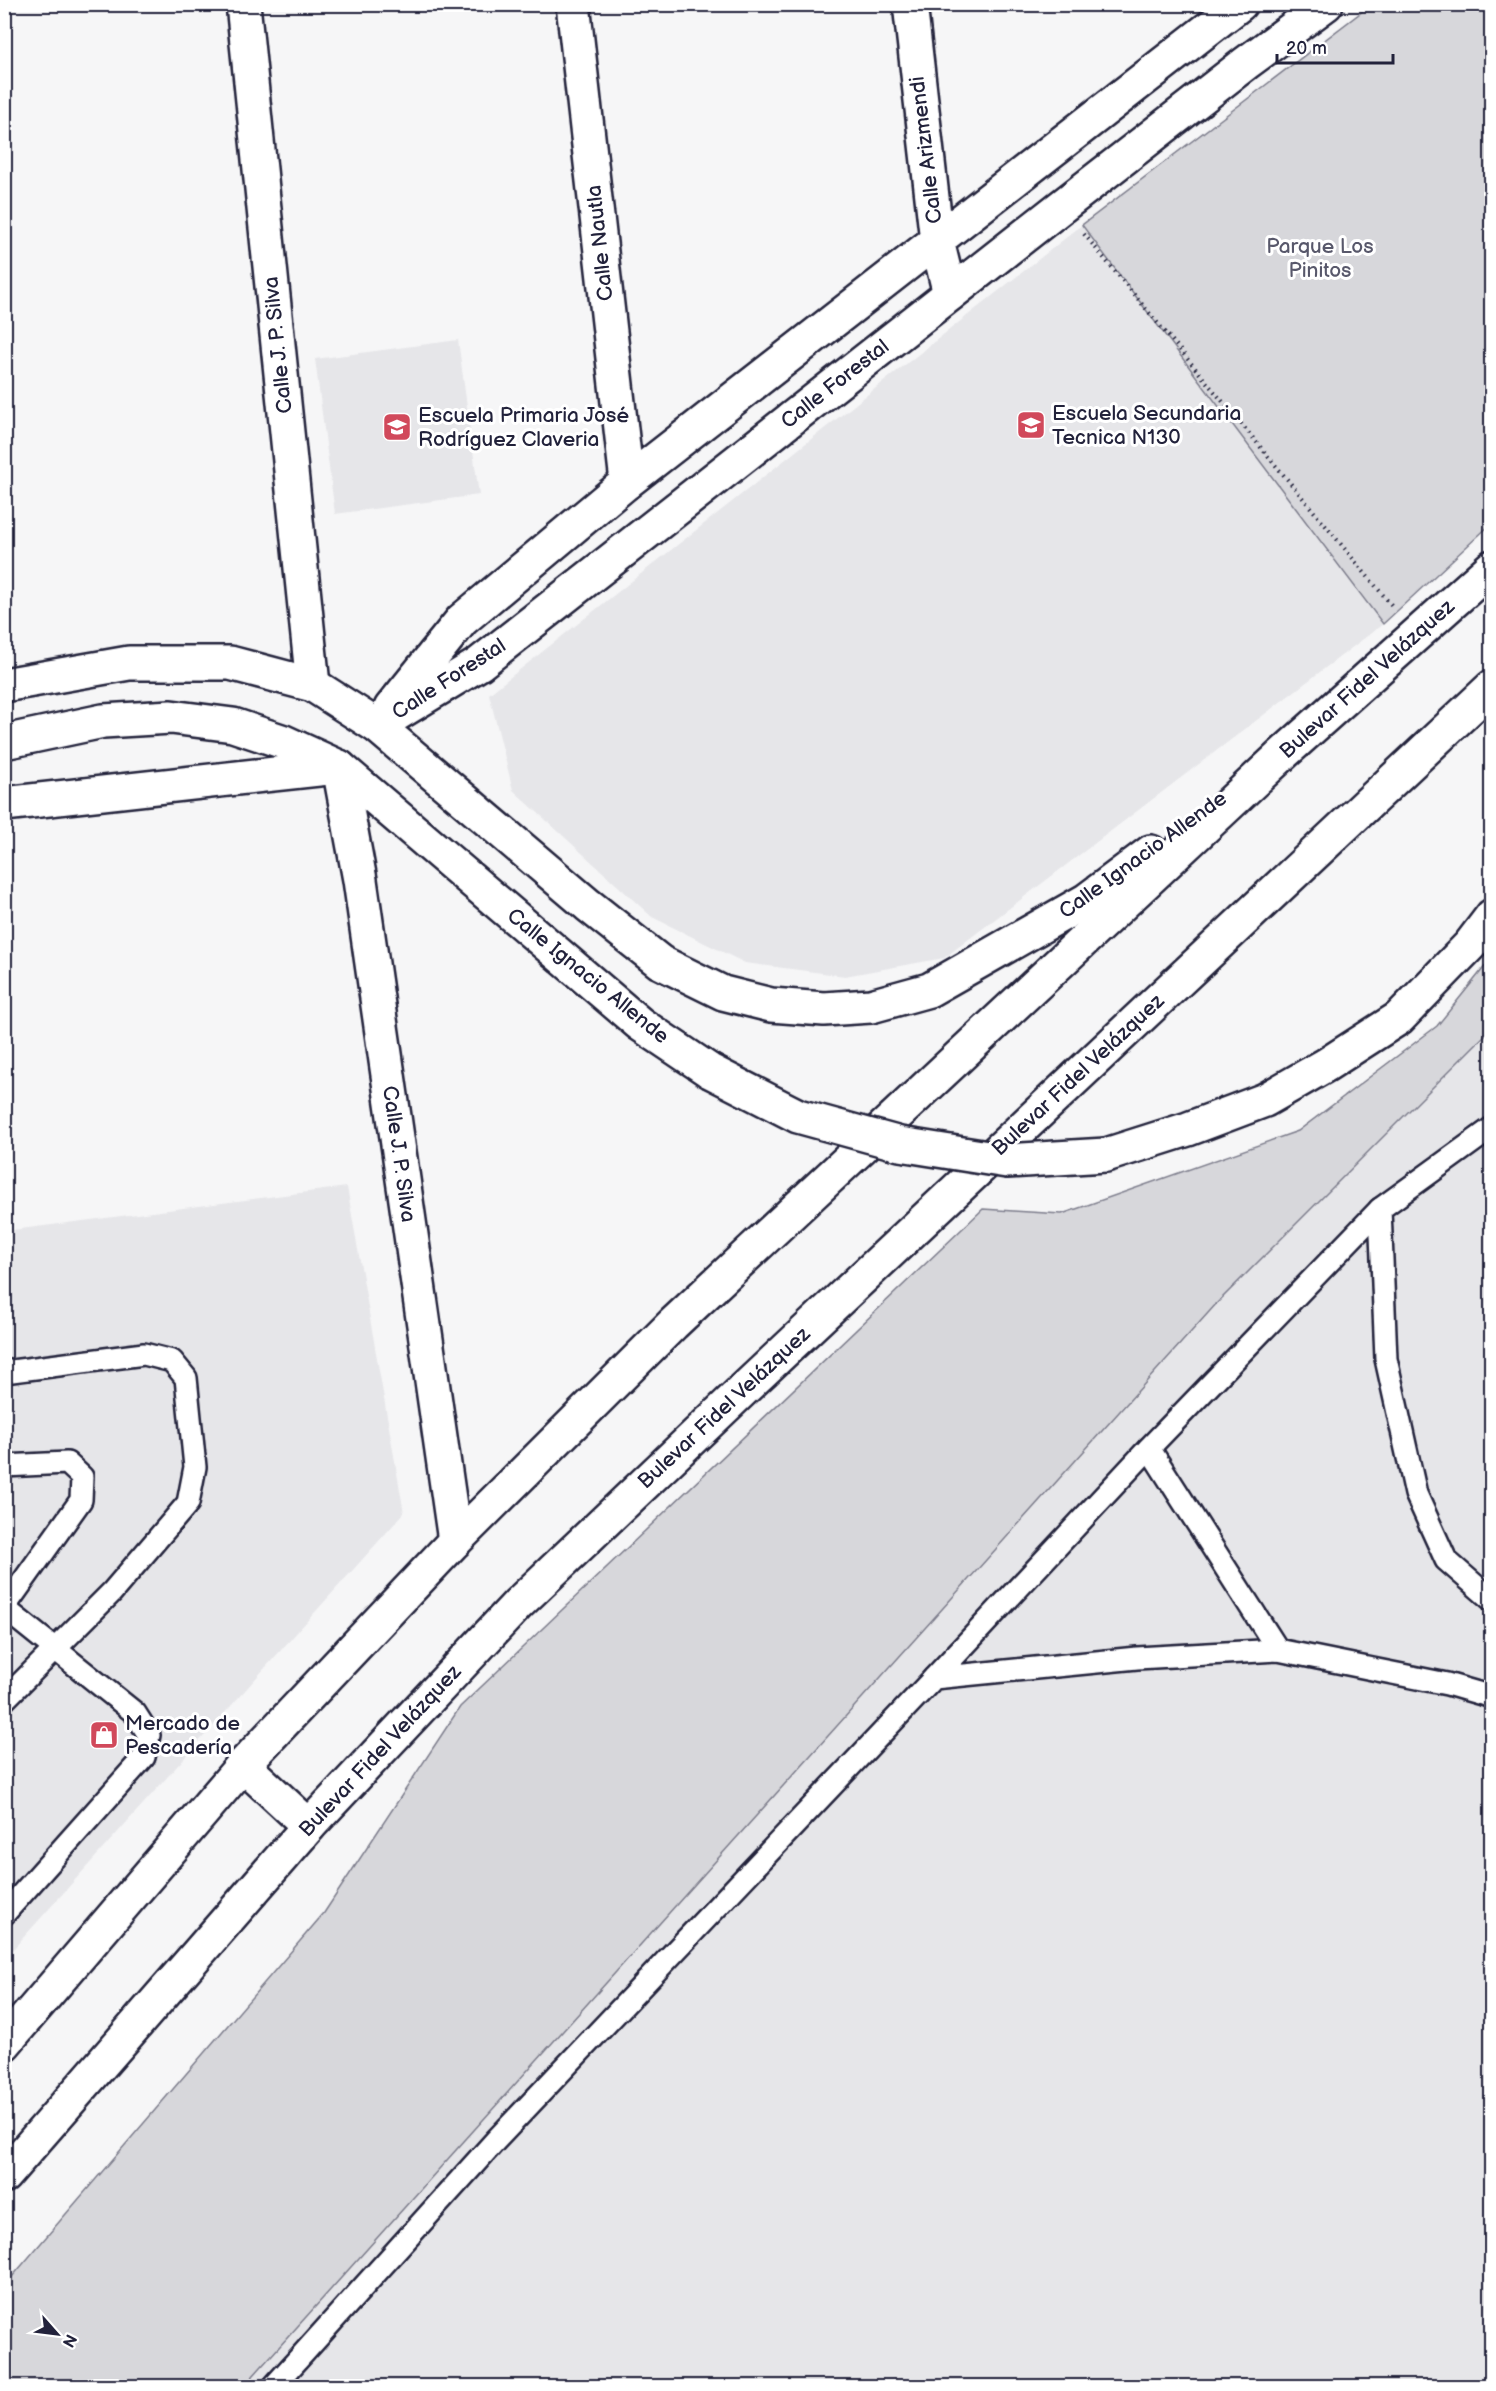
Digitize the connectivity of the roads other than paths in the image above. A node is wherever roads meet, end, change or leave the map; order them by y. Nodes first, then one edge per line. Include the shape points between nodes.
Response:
1 (243, 4) edge
2 (573, 4) edge
3 (910, 4) edge
4 (1240, 4) edge
5 (1326, 4) edge
6 (1246, 63) junction
7 (937, 241) junction
8 (950, 294) junction
9 (627, 482) junction
10 (1491, 567) edge
11 (4, 685) edge
12 (313, 685) junction
13 (1491, 687) edge
14 (377, 726) junction
15 (4, 742) edge
16 (1285, 752) junction
17 (339, 767) junction
18 (4, 804) edge
19 (1491, 916) edge
20 (1491, 1128) edge
21 (1380, 1209) junction
22 (4, 1372) edge
23 (1149, 1448) junction
24 (4, 1466) edge
25 (455, 1541) junction
26 (1491, 1600) edge
27 (4, 1608) edge
28 (56, 1648) junction
29 (1278, 1650) junction
30 (934, 1678) junction
31 (1491, 1697) edge
32 (4, 1700) edge
33 (243, 1765) junction
34 (309, 1826) junction
35 (4, 1914) edge
36 (4, 2044) edge
37 (4, 2176) edge
38 (274, 2386) edge

1 - 12 main road, Calle J. P. Silva
2 - 9 main road, Calle Nautla
3 - 7 main road, Calle Arizmendi
4 - 6 main road
4 - 7 main road, Calle Forestal
5 - 6 main road, Calle Forestal
6 - 8 main road, Calle Forestal
7 - 8 main road, Calle Arizmendi
7 - 9 main road, Calle Forestal
8 - 14 main road, Calle Forestal via 479,664
9 - 14 main road, Calle Forestal via 462,620
10 - 16 main road, Bulevar Fidel Velázquez
11 - 12 main road, Calle Ignacio Allende via 129,663 230,663
12 - 14 main road, Calle Ignacio Allende
13 - 34 main road, Bulevar Fidel Velázquez via 526,1596
14 - 16 main road, Calle Ignacio Allende via 660,962 723,993 771,1005 824,1009 871,1006 929,990 1087,900
15 - 17 main road, Calle Ignacio Allende via 103,721 171,717 233,725
16 - 25 main road, Bulevar Fidel Velázquez via 673,1324
17 - 18 main road
17 - 19 main road, Calle Ignacio Allende, bridge via 640,1024 710,1071 798,1116 900,1144 1007,1161 1106,1155 1265,1100 1399,1018 1470,945
17 - 25 main road, Calle J. P. Silva via 360,880
20 - 21 lane
21 - 23 lane
21 - 26 lane via 1386,1359 1416,1494 1446,1560
22 - 28 lane via 144,1354 172,1361 186,1378 195,1467 188,1503 112,1592
23 - 29 lane
23 - 30 lane
24 - 27 lane via 67,1463 82,1477 81,1500
25 - 33 main road, Bulevar Fidel Velázquez
27 - 28 lane
28 - 32 lane
28 - 35 lane via 135,1713 149,1735 144,1757
29 - 30 lane via 1137,1658
29 - 31 lane via 1447,1684
30 - 38 lane via 496,2140
33 - 34 main road
33 - 36 main road, Bulevar Fidel Velázquez
34 - 37 main road, Bulevar Fidel Velázquez

